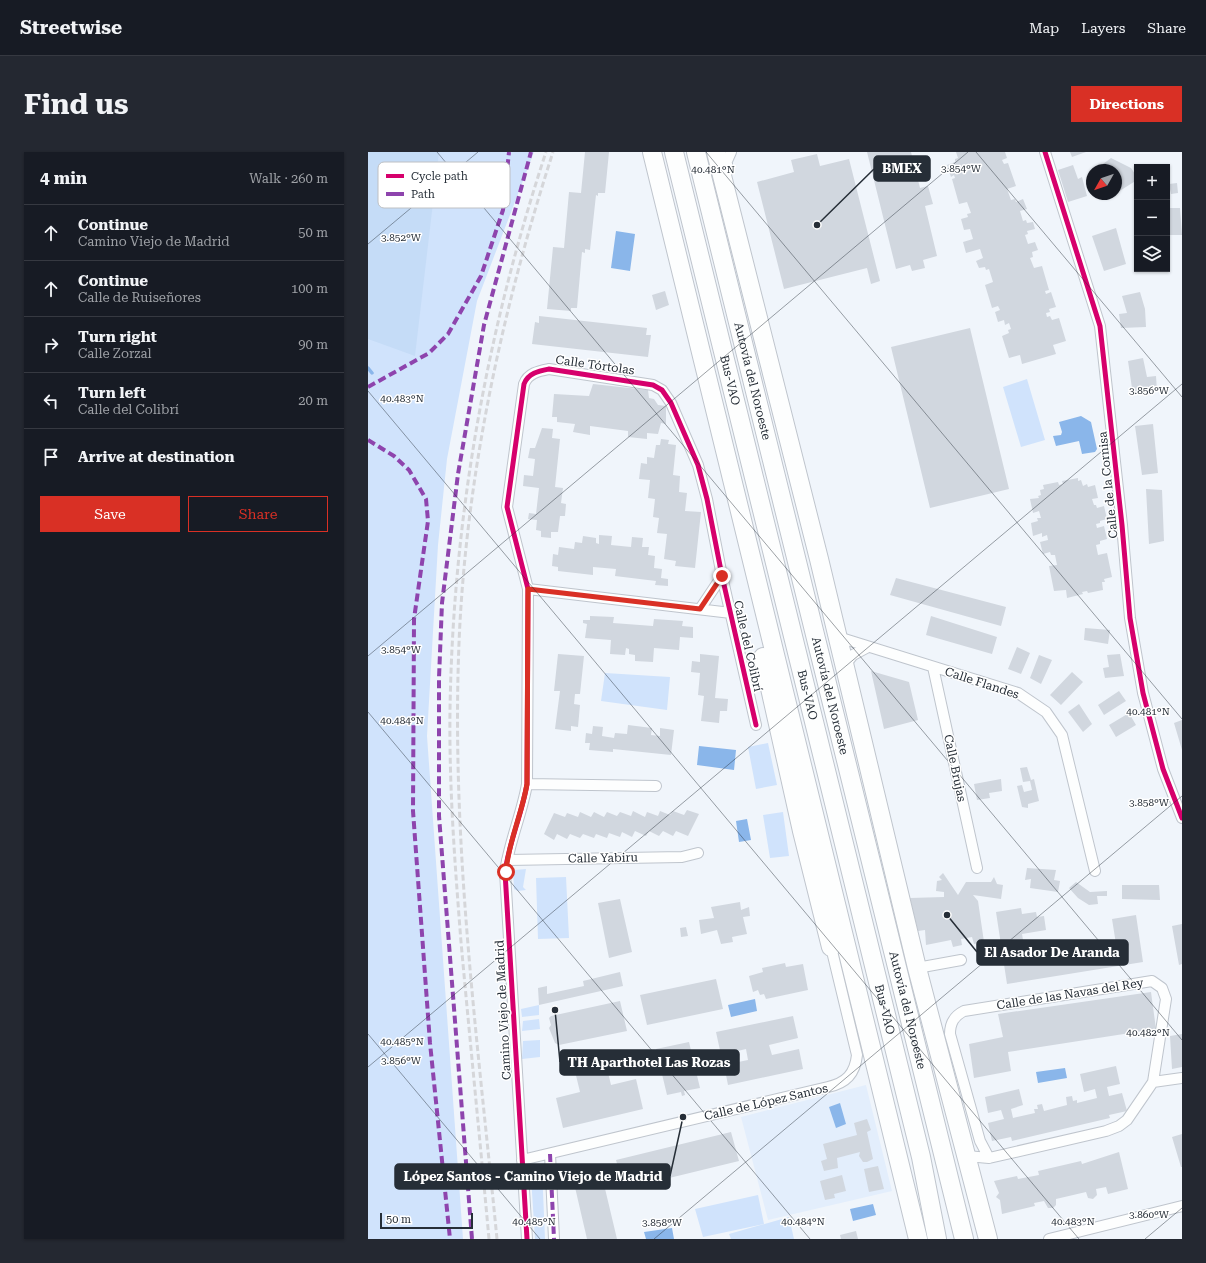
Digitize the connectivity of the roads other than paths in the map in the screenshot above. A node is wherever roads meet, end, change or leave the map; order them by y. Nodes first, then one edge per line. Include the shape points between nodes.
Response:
1 (652, 152) edge
2 (674, 152) edge
3 (696, 152) edge
4 (716, 152) edge
5 (731, 152) edge
6 (1045, 152) edge
7 (756, 307) junction
8 (526, 379) joint
9 (662, 390) joint
10 (736, 497) junction
11 (722, 576) junction
12 (528, 589) junction
13 (700, 609) junction
14 (731, 613) junction
15 (838, 637) junction
16 (868, 647) junction
17 (845, 665) junction
18 (934, 667) junction
19 (756, 725) dead end
20 (527, 784) junction
21 (656, 786) dead end
22 (1182, 818) edge
23 (698, 853) dead end
24 (507, 860) junction
25 (977, 868) dead end
26 (1095, 871) dead end
27 (831, 947) joint
28 (960, 960) dead end
29 (916, 968) junction
30 (1182, 1078) edge
31 (1153, 1082) junction
32 (550, 1154) junction
33 (967, 1156) junction
34 (921, 1157) junction
35 (989, 1158) junction
36 (522, 1160) junction
37 (1182, 1206) edge
38 (527, 1239) edge
39 (554, 1239) edge
40 (918, 1239) edge
41 (937, 1239) edge
42 (945, 1239) edge
43 (964, 1239) edge
44 (988, 1239) edge
45 (1049, 1239) edge

1 - 10 highway
2 - 34 highway, Bus-VAO
3 - 43 highway, Autovía del Noroeste
4 - 7 highway
5 - 7 street via 726,166
6 - 22 street, Calle de la Cornisa via 1100,326 1130,618 1143,693 1161,762
7 - 15 highway
8 - 9 street, Calle Tórtolas via 535,372 549,369 635,381
8 - 12 street, Camino Viejo de Madrid via 507,507
9 - 11 street, Calle del Colibrí via 671,403 698,465
10 - 27 highway via 730,512
10 - 40 highway
11 - 13 street
11 - 14 street, Calle del Colibrí
12 - 13 street
12 - 20 street, Camino Viejo de Madrid
13 - 14 street
14 - 19 street, Calle del Colibrí
15 - 16 street, Calle Flandes
15 - 17 highway
16 - 17 street via 853,655
16 - 18 street, Calle Flandes
17 - 29 highway
18 - 25 street, Calle Brujas
18 - 26 street, Calle Flandes via 1018,693 1046,712 1062,735
20 - 21 street
20 - 24 street, Camino Viejo de Madrid
23 - 24 street, Calle Yabiru via 682,857
24 - 36 street, Camino Viejo de Madrid via 506,895
27 - 32 street, Calle de López Santos via 857,1055 854,1070 845,1081
28 - 29 street
29 - 33 highway
30 - 31 street
31 - 35 street via 1127,1120 1119,1126
31 - 35 street, Calle de las Navas del Rey via 1166,999 1162,988 1152,981 964,1011 954,1018 950,1034 980,1141
32 - 36 street, Calle de López Santos
32 - 39 street
33 - 35 street
33 - 44 highway
34 - 41 highway, Bus-VAO
34 - 42 highway
36 - 38 street, Camino Viejo de Madrid
37 - 45 street

